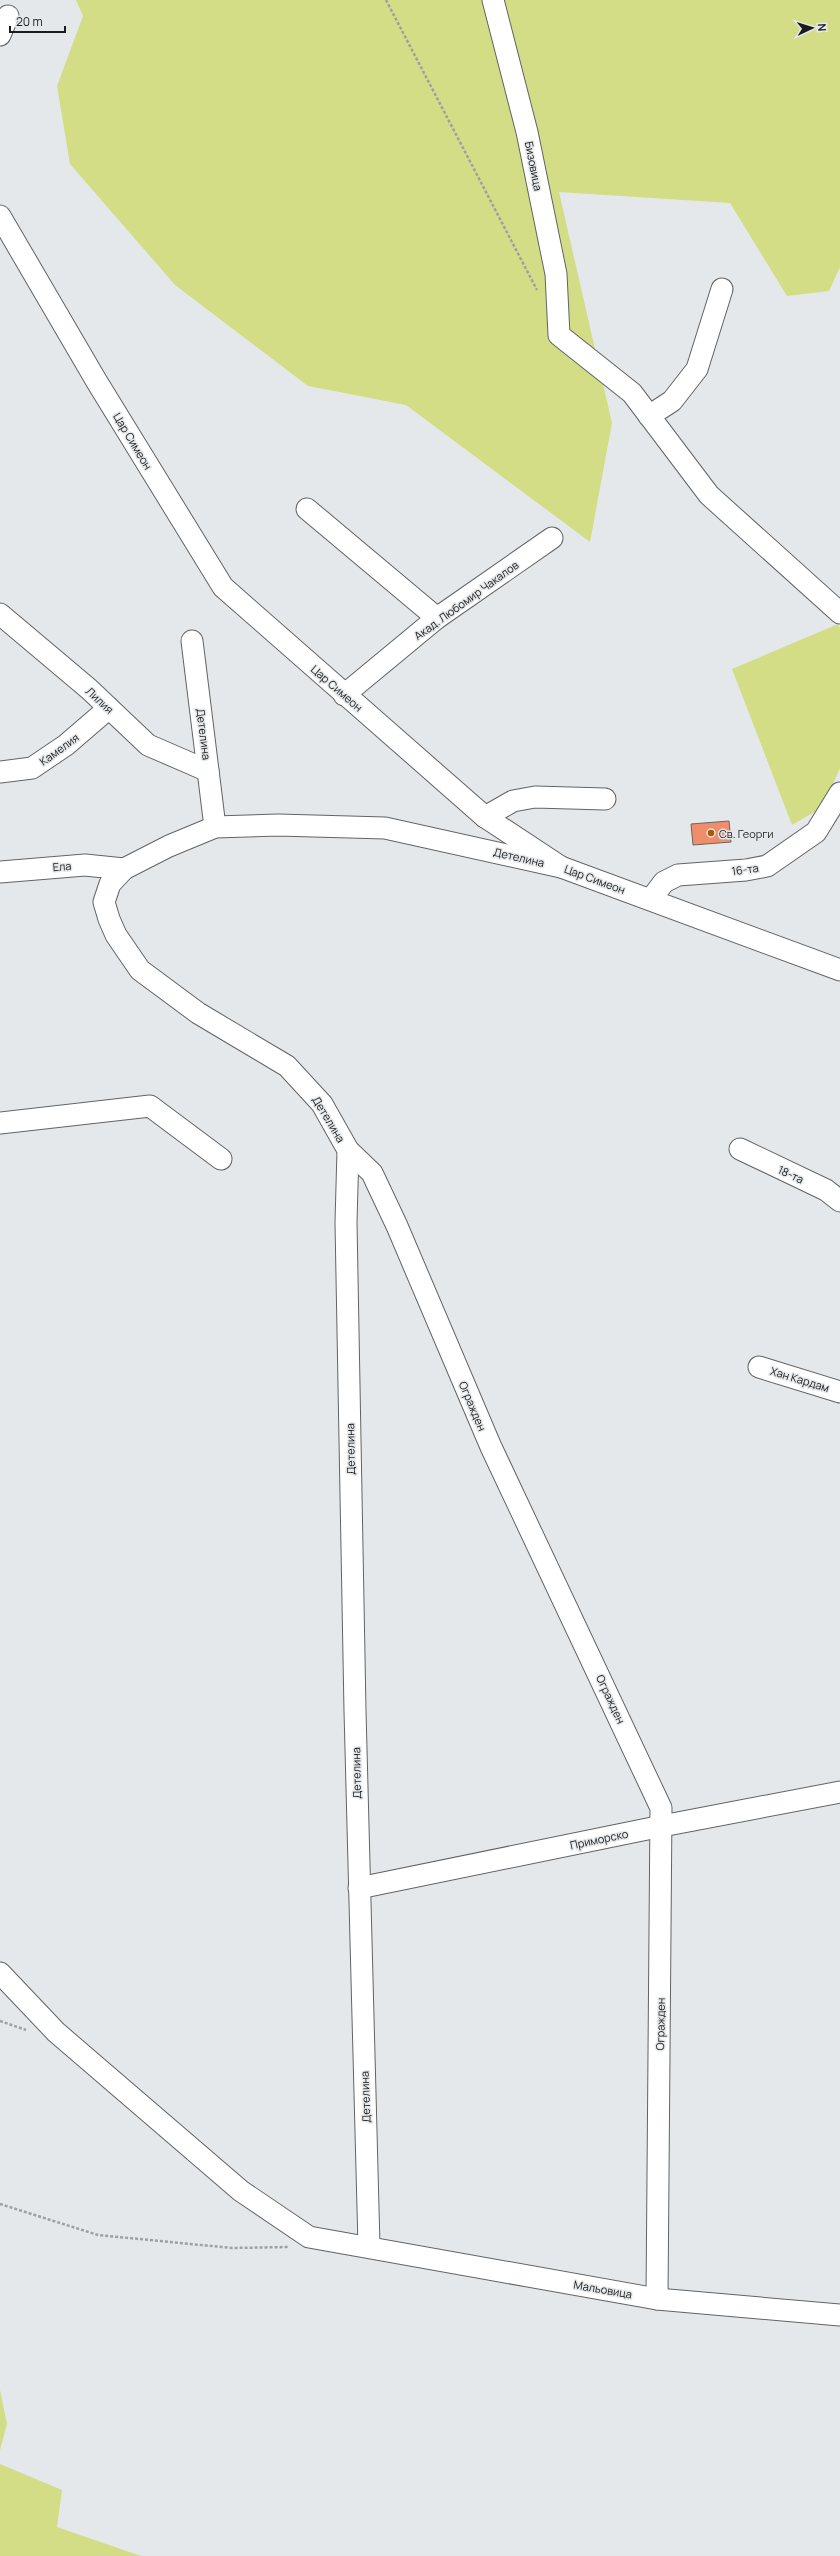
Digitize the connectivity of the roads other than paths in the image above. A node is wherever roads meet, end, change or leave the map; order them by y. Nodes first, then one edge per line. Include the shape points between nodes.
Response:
1 (492, 0) edge
2 (8, 16) dead end
3 (0, 35) edge
4 (0, 216) edge
5 (722, 289) dead end
6 (649, 416) junction
7 (307, 509) dead end
8 (552, 538) dead end
9 (840, 613) edge
10 (0, 614) edge
11 (437, 618) junction
12 (192, 640) dead end
13 (344, 695) junction
14 (109, 708) junction
15 (208, 771) junction
16 (0, 772) edge
17 (840, 793) edge
18 (605, 799) dead end
19 (485, 817) junction
20 (215, 827) junction
21 (561, 867) junction
22 (124, 869) junction
23 (0, 872) edge
24 (651, 899) junction
25 (840, 970) edge
26 (0, 1123) edge
27 (348, 1150) junction
28 (740, 1150) dead end
29 (221, 1159) dead end
30 (840, 1201) edge
31 (759, 1367) dead end
32 (840, 1392) edge
33 (840, 1792) edge
34 (662, 1826) junction
35 (359, 1888) junction
36 (0, 1973) edge
37 (369, 2246) junction
38 (657, 2299) junction
39 (840, 2315) edge

1 - 6 street, Бизовица via 528,132 556,274 559,335 632,394
2 - 3 street
4 - 13 street, Цар Симеон via 97,382 223,587
5 - 6 street via 697,369 672,401
6 - 9 street via 709,495
7 - 11 street
8 - 11 street, Акад. Любомир Чакалов
10 - 14 street, Лилия
11 - 13 street, Акад. Любомир Чакалов
12 - 15 street, Детелина
13 - 19 street, Цар Симеон
14 - 15 street, Лилия via 148,745
14 - 16 street, Камелия via 66,745 32,768
15 - 20 street, Детелина
17 - 24 street, 16-та via 816,832 767,866 678,875 664,882
18 - 19 street via 535,797 513,801
19 - 21 street, Цар Симеон
20 - 21 street, Детелина via 278,825 385,828
20 - 22 street, Детелина via 169,846
21 - 24 street, Цар Симеон
22 - 23 street, Ела via 85,865
22 - 27 street, Детелина via 110,884 104,902 116,935 140,970 198,1012 287,1066 322,1104
24 - 25 street, Цар Симеон
26 - 29 street via 150,1106
27 - 34 street, Огражден via 372,1173 397,1226 491,1447 653,1789 661,1808
27 - 35 street, Детелина via 346,1222
28 - 30 street, 18-та via 826,1190
31 - 32 street, Хан Кардам
33 - 34 street, Приморско
34 - 35 street, Приморско
34 - 38 street, Огражден
35 - 37 street, Детелина
36 - 37 street, Мальовица via 56,2032 241,2191 309,2237
37 - 38 street, Мальовица
38 - 39 street, Мальовица

